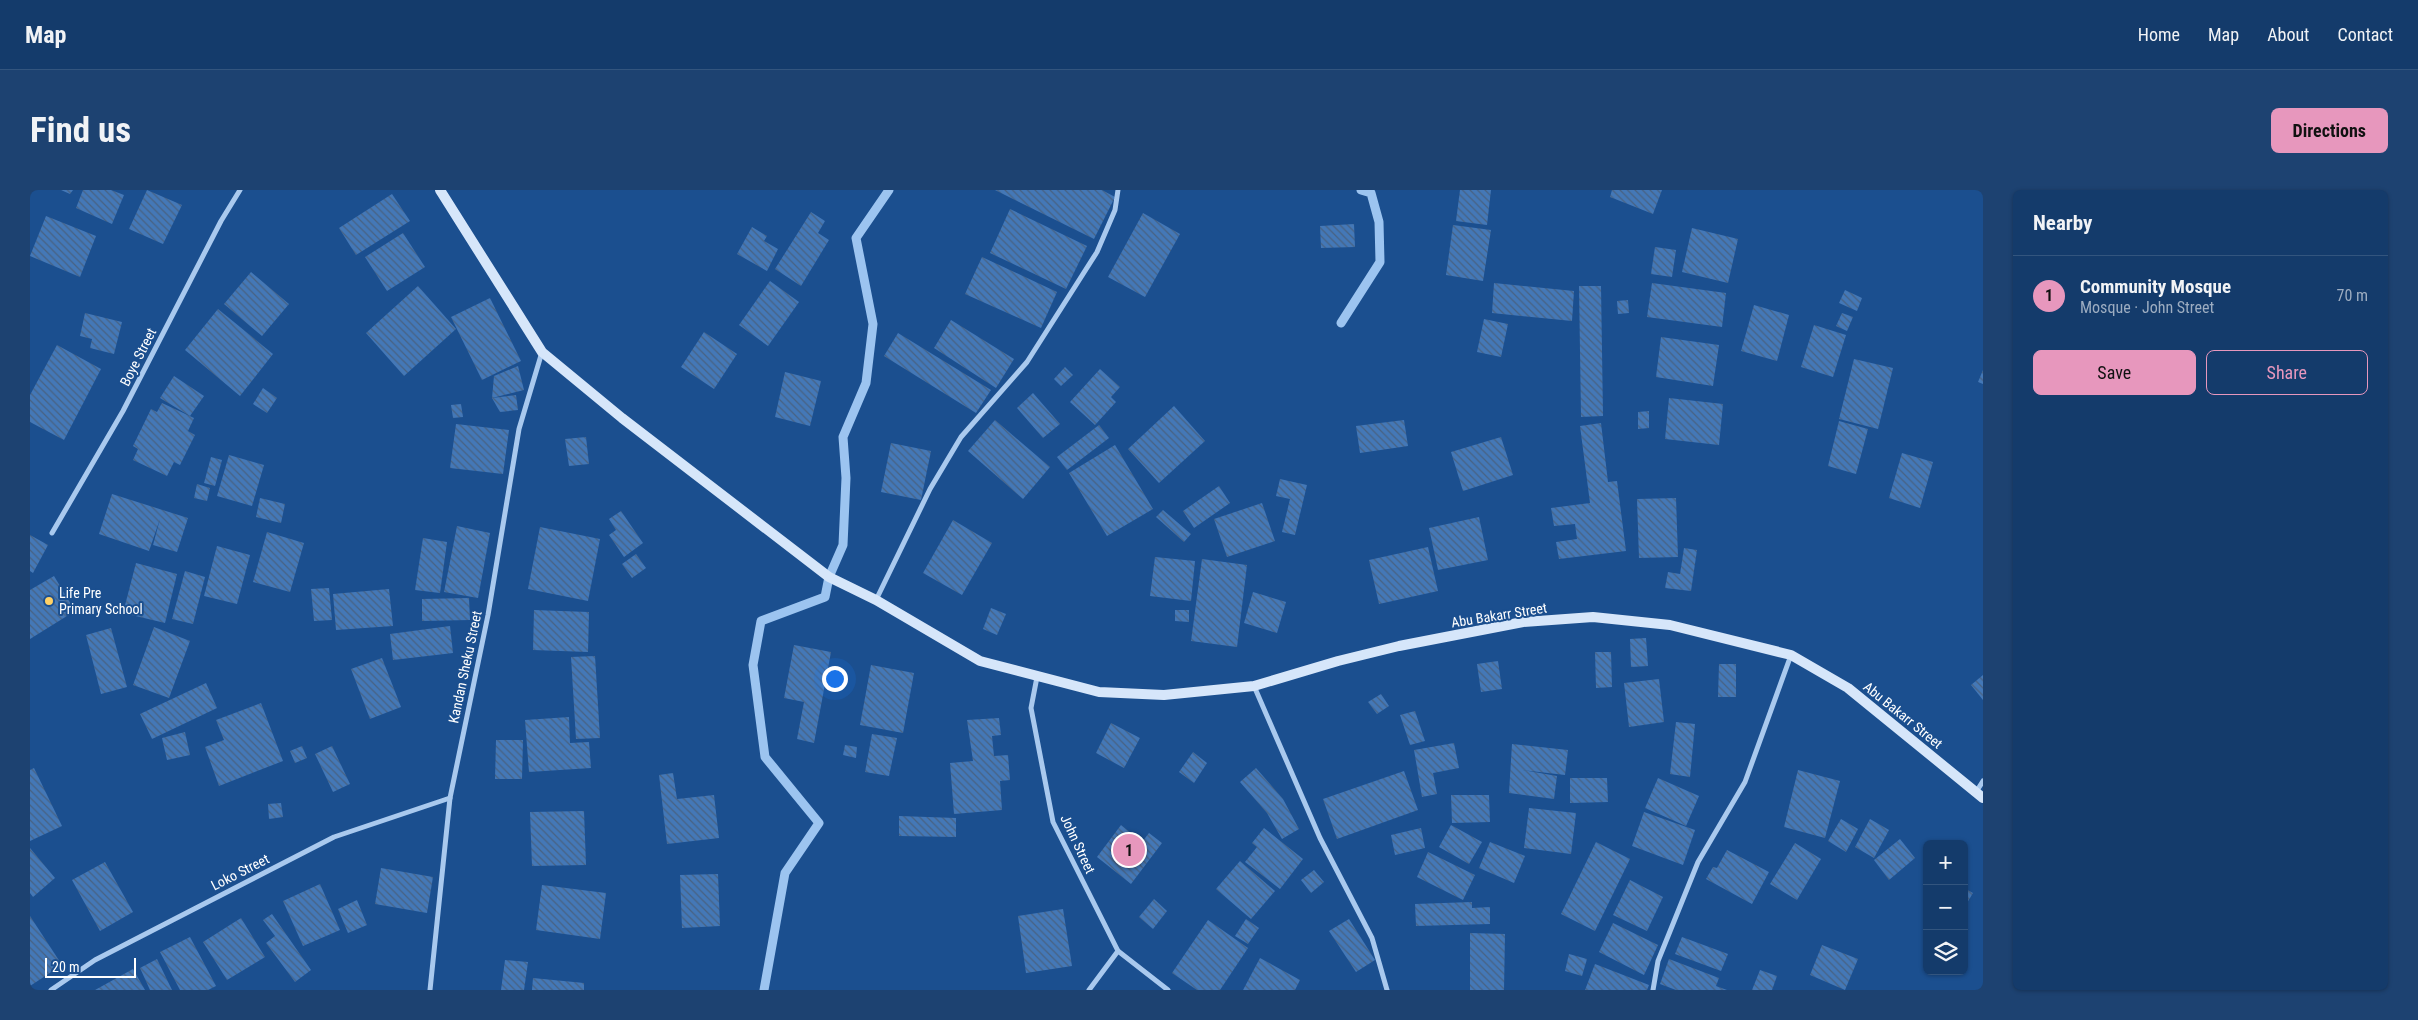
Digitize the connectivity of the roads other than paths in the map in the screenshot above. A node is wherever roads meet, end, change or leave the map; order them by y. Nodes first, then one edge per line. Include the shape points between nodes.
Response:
1 (240, 190) edge
2 (440, 190) edge
3 (1118, 190) edge
4 (542, 352) junction
5 (52, 533) dead end
6 (876, 600) junction
7 (1791, 655) junction
8 (1037, 677) junction
9 (1254, 686) junction
10 (1983, 781) edge
11 (1979, 794) edge
12 (450, 798) junction
13 (1118, 951) junction
14 (51, 990) edge
15 (430, 990) edge
16 (1089, 990) edge
17 (1168, 990) edge
18 (1387, 990) edge
19 (1653, 990) edge

1 - 5 street, Boye Street via 123,411
2 - 4 street, Abu Bakarr Street
3 - 6 street via 1115,210 1097,252 1027,362 961,437 930,489
4 - 6 street, Abu Bakarr Street via 622,418 829,577
4 - 12 street, Kandan Sheku Street via 519,429 488,615
6 - 8 street, Abu Bakarr Street via 980,661
7 - 9 street, Abu Bakarr Street via 1670,624 1593,617 1523,622 1398,646
7 - 11 street, Abu Bakarr Street via 1848,688
7 - 19 street via 1745,782 1698,862 1658,961
8 - 9 street, Abu Bakarr Street via 1099,692 1164,695
8 - 13 street, John Street via 1031,708 1053,822
9 - 18 street via 1320,838 1372,938
10 - 11 street
12 - 14 street, Loko Street via 334,836 95,960
12 - 15 street, Kandan Sheku Street
13 - 16 street
13 - 17 street, John Street

